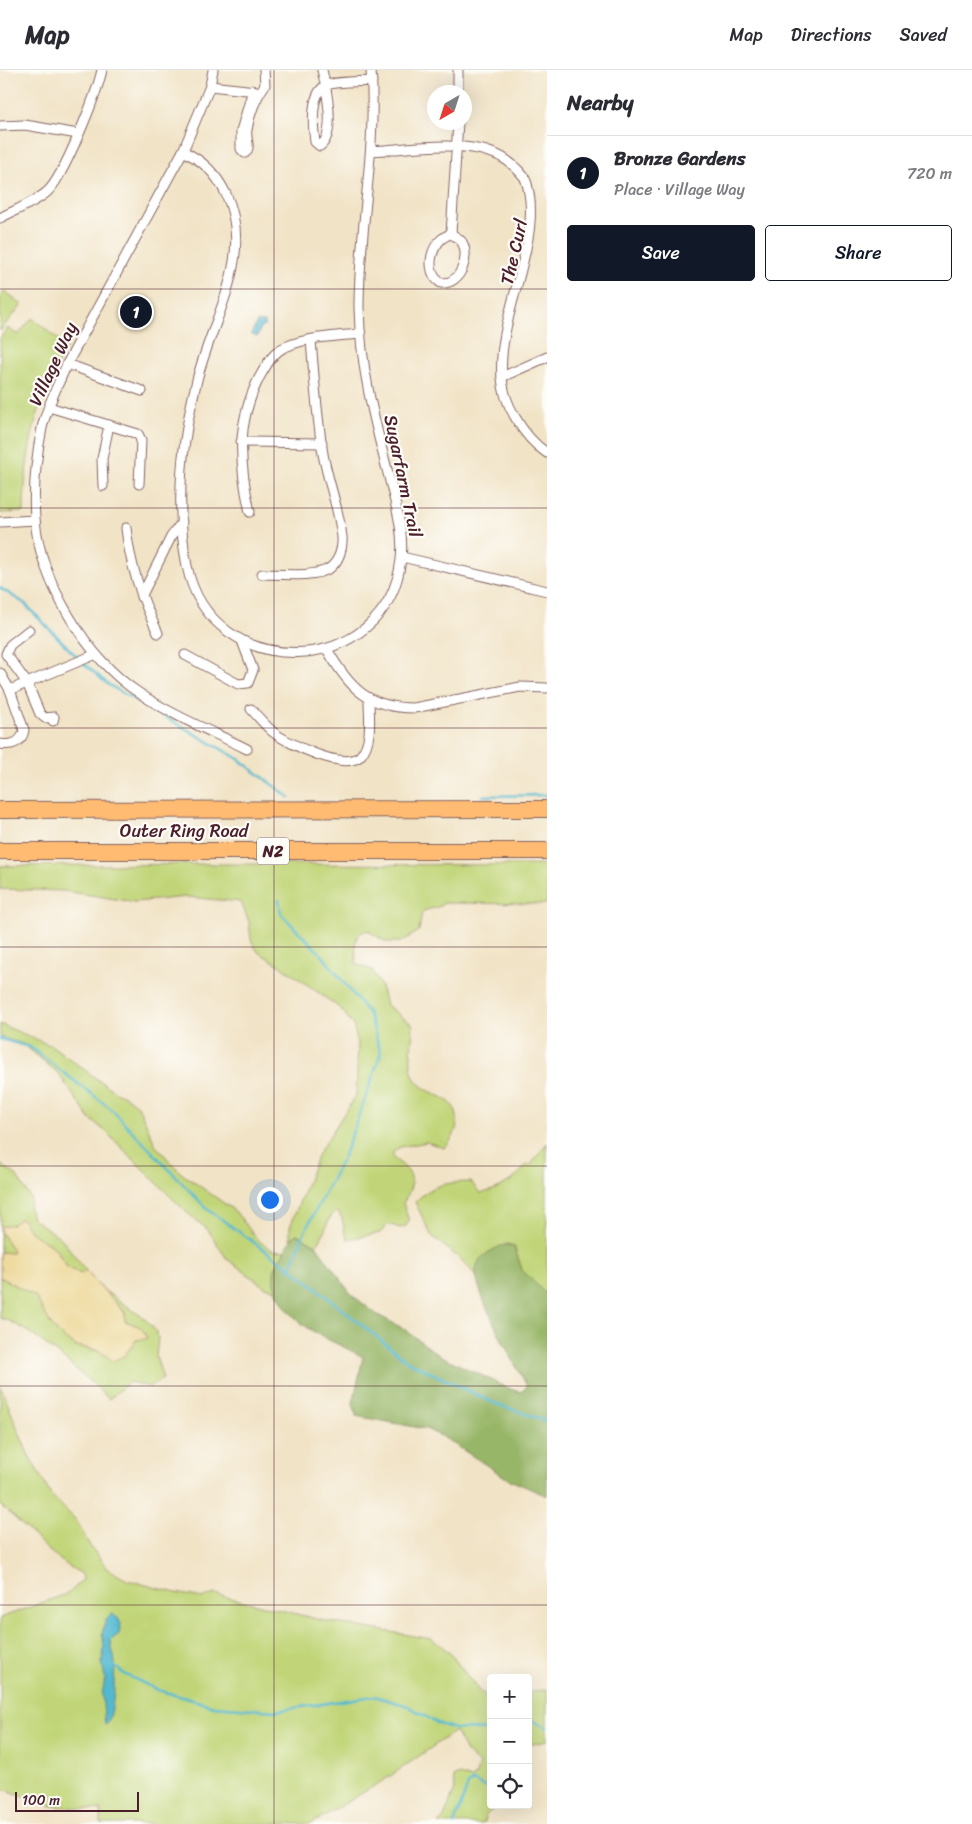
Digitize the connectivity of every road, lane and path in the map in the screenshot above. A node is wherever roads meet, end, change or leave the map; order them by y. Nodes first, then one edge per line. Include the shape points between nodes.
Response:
1 (102, 70) edge
2 (213, 70) edge
3 (264, 70) edge
4 (322, 70) edge
5 (371, 70) edge
6 (459, 70) edge
7 (372, 82) junction
8 (458, 85) edge
9 (210, 86) junction
10 (325, 86) junction
11 (256, 91) junction
12 (0, 126) edge
13 (458, 130) edge
14 (78, 134) junction
15 (458, 147) junction
16 (183, 150) junction
17 (371, 151) junction
18 (0, 218) edge
19 (451, 234) junction
20 (361, 334) junction
21 (311, 340) junction
22 (547, 357) edge
23 (67, 364) junction
24 (502, 377) junction
25 (142, 391) dead end
26 (49, 407) junction
27 (109, 425) junction
28 (241, 442) junction
29 (322, 443) junction
30 (547, 454) edge
31 (139, 484) dead end
32 (103, 486) dead end
33 (250, 512) dead end
34 (35, 520) junction
35 (0, 522) edge
36 (182, 522) junction
37 (126, 528) dead end
38 (402, 557) junction
39 (262, 574) dead end
40 (547, 591) edge
41 (141, 597) junction
42 (29, 630) dead end
43 (158, 633) dead end
44 (242, 641) junction
45 (327, 649) junction
46 (94, 655) junction
47 (184, 655) dead end
48 (0, 673) edge
49 (27, 683) junction
50 (547, 688) edge
51 (10, 690) junction
52 (369, 699) junction
53 (251, 709) dead end
54 (53, 721) dead end
55 (0, 744) edge
56 (247, 749) dead end
57 (547, 809) edge
58 (0, 810) edge
59 (0, 851) edge
60 (547, 851) edge

1 - 14 street
2 - 9 street, Village Way
3 - 11 street via 265,85
4 - 10 street
5 - 7 street, Sugarfarm Trail
6 - 8 street
7 - 10 street
7 - 17 street, Sugarfarm Trail
9 - 11 street
9 - 16 street, Village Way
10 - 10 street via 328,130 320,146 315,138 315,108 316,98
11 - 11 street via 247,129 249,147 245,153 241,149 240,134
12 - 14 street via 25,125
13 - 15 street
14 - 18 street via 50,188 37,199
15 - 17 street, The Curl
15 - 19 street
15 - 24 street, The Curl via 493,153 520,171 533,192 539,213 537,240 509,330
16 - 23 street, Village Way
16 - 36 street, Sugarfarm Trail via 203,162 222,185 231,205 237,234 230,282 197,378 182,480
17 - 20 street, Sugarfarm Trail via 360,278
19 - 19 street via 462,241 462,272 454,281 442,283 432,275 434,246 443,236
20 - 21 street
20 - 38 street, Sugarfarm Trail via 371,407 401,524
21 - 28 street via 286,346 267,364 248,404
21 - 29 street
22 - 24 street
23 - 25 street
23 - 26 street, Village Way
24 - 30 street, The Curl via 508,402 520,427
26 - 27 street
26 - 34 street, Village Way via 42,426 37,460
27 - 31 street via 140,436
27 - 32 street via 102,459
28 - 29 street
28 - 33 street via 241,474
29 - 39 street via 342,537 337,559 330,568 319,572
34 - 35 street
34 - 46 street, Village Way via 58,594
36 - 41 street
36 - 44 street, Sugarfarm Trail via 187,567 195,591 216,621
37 - 41 street
38 - 40 street
38 - 45 street, Sugarfarm Trail via 396,584 383,608 358,633
41 - 43 street
42 - 49 street via 10,645 6,654
44 - 45 street, Sugarfarm Trail via 287,653
44 - 47 street via 253,670 248,683 238,684
45 - 52 street via 346,679
46 - 49 street
46 - 56 street, Village Way via 138,693
48 - 51 street
49 - 51 street
49 - 54 street via 40,714 45,718 54,717
50 - 52 street via 520,687 414,708 397,708
51 - 55 street via 23,724 24,736 17,742
52 - 53 street via 368,741 362,755 349,762 318,754 285,740 271,731
57 - 58 highway, Outer Ring Road
59 - 60 highway, Outer Ring Road / N2

